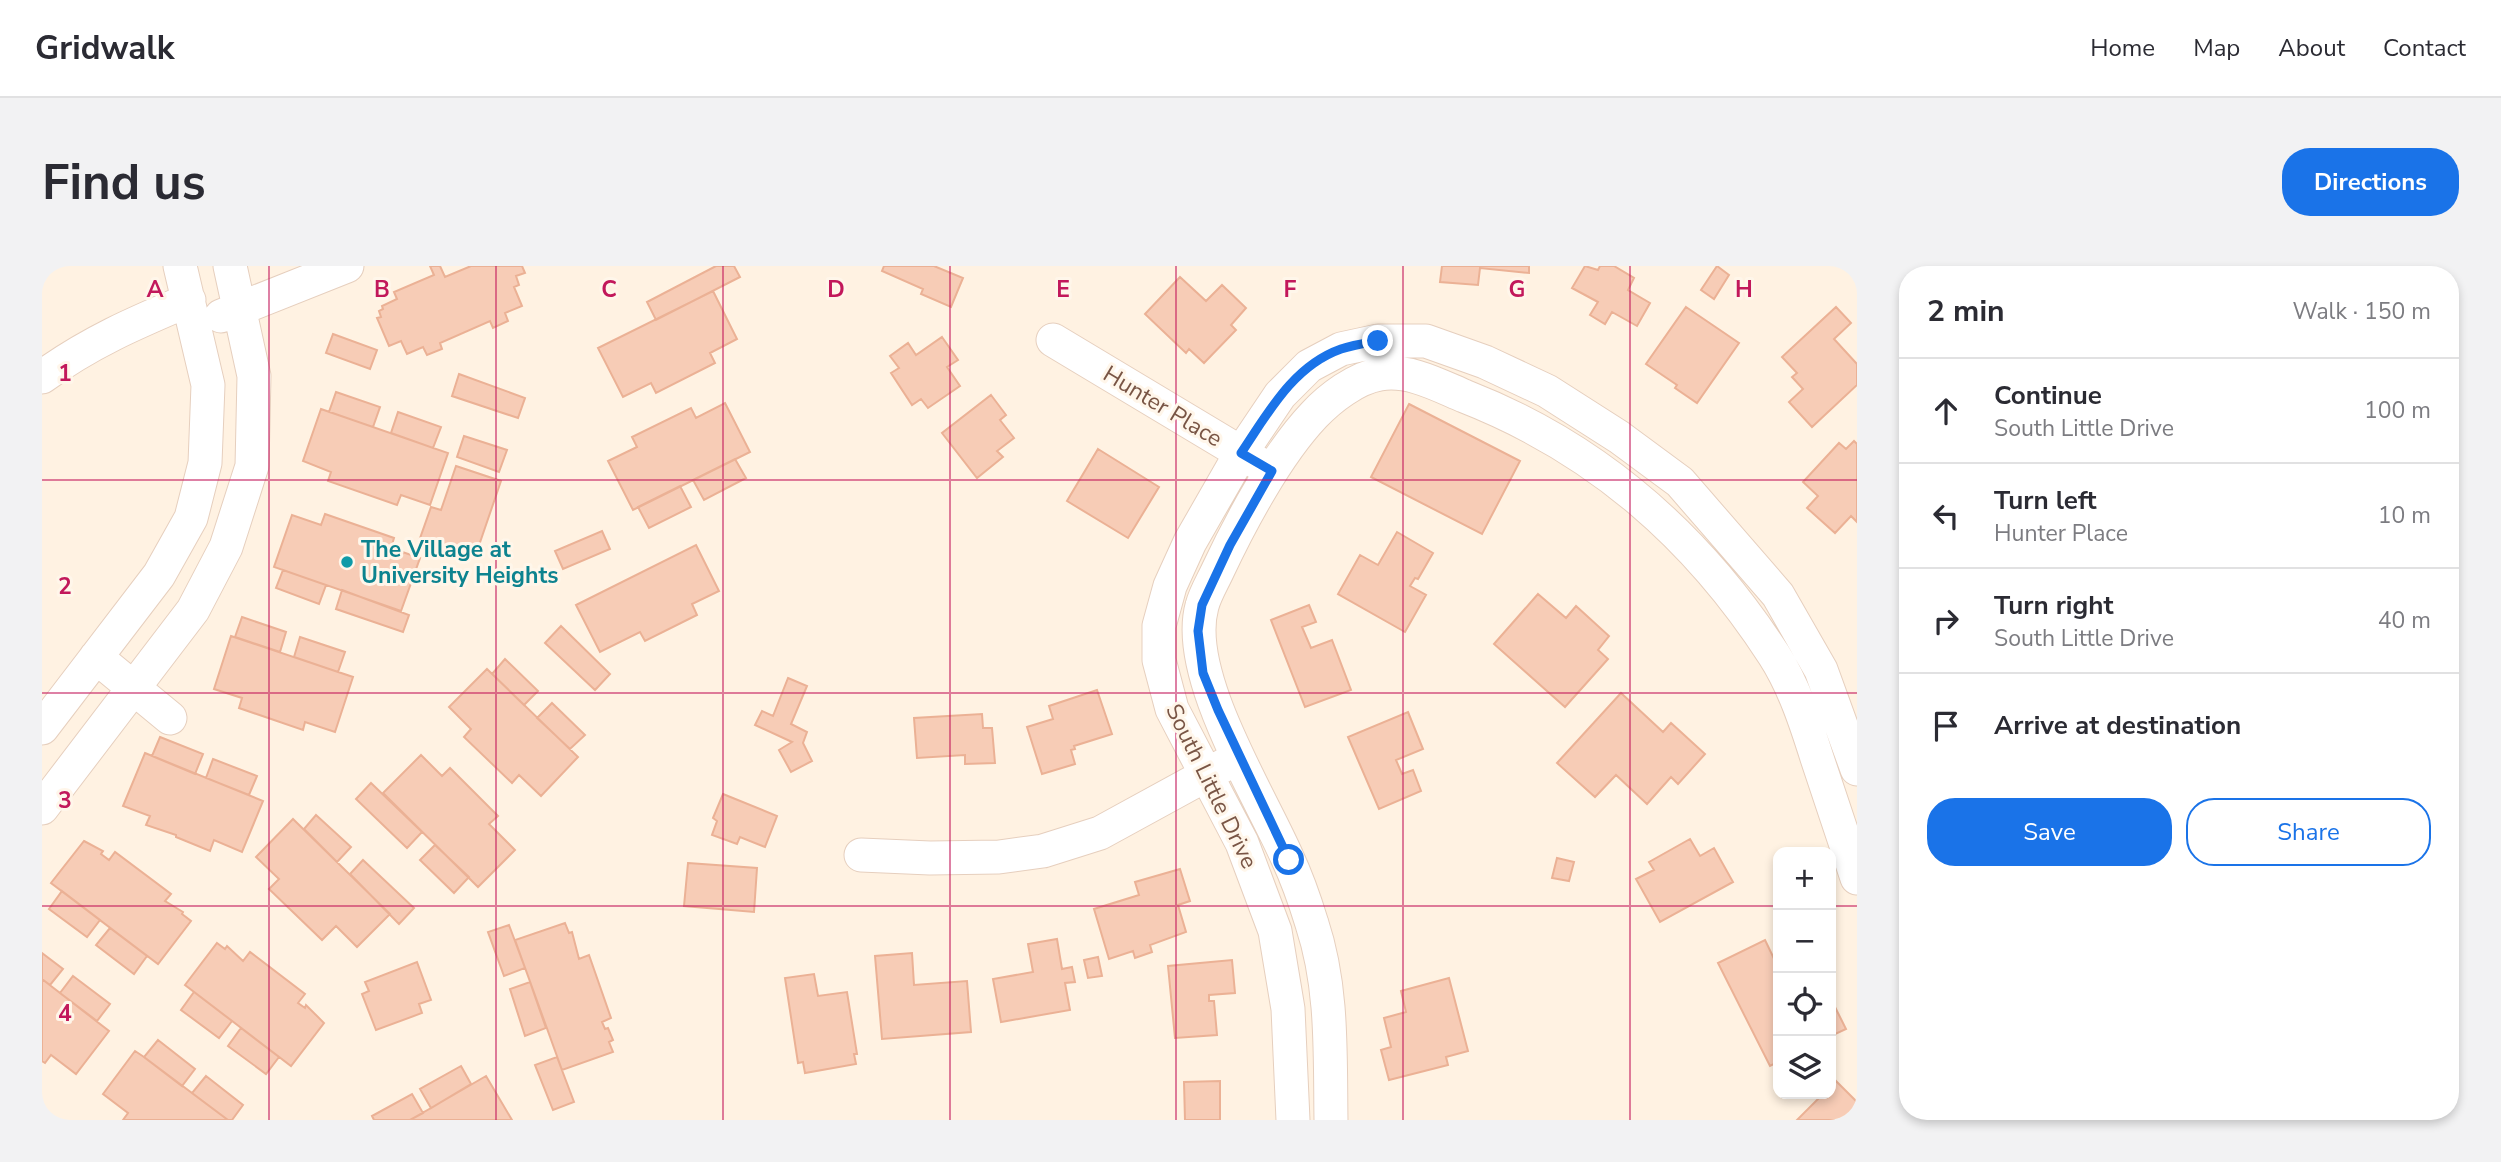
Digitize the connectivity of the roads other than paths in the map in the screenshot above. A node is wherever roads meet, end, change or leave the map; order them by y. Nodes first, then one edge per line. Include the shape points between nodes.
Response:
1 (231, 266) edge
2 (347, 266) edge
3 (187, 293) edge
4 (240, 310) junction
5 (1053, 340) dead end
6 (42, 377) edge
7 (1241, 453) junction
8 (1272, 471) junction
9 (96, 657) junction
10 (134, 687) junction
11 (170, 718) dead end
12 (42, 728) edge
13 (1240, 757) junction
14 (1857, 769) edge
15 (1208, 774) junction
16 (42, 808) edge
17 (861, 855) dead end
18 (1857, 878) edge
19 (1293, 1120) edge
20 (1331, 1120) edge

1 - 3 street
1 - 4 street
2 - 4 street
3 - 4 street
3 - 6 street via 75,353
3 - 9 street via 208,385 205,463 191,518 159,575
4 - 10 street via 254,376 252,466 226,547 193,610
5 - 7 street, Hunter Place
7 - 8 street, Hunter Place
7 - 14 street, South Little Drive via 1280,395 1309,366 1341,349 1378,341 1426,341 1548,391 1681,482 1777,595 1821,670
7 - 15 street, South Little Drive via 1170,586 1159,626 1159,660 1172,709
8 - 13 street, South Little Drive via 1202,605 1198,631 1203,673
8 - 18 street, South Little Drive via 1313,416 1344,389 1380,374 1414,376 1472,399 1550,437 1612,476 1671,527 1721,580 1777,659 1803,714
9 - 10 street
9 - 12 street
10 - 11 street
10 - 16 street
13 - 15 street
13 - 20 street, South Little Drive via 1289,860 1313,928 1328,995
15 - 17 street via 1101,833 1043,851 999,857
15 - 19 street, South Little Drive via 1242,843 1275,931 1288,1009

